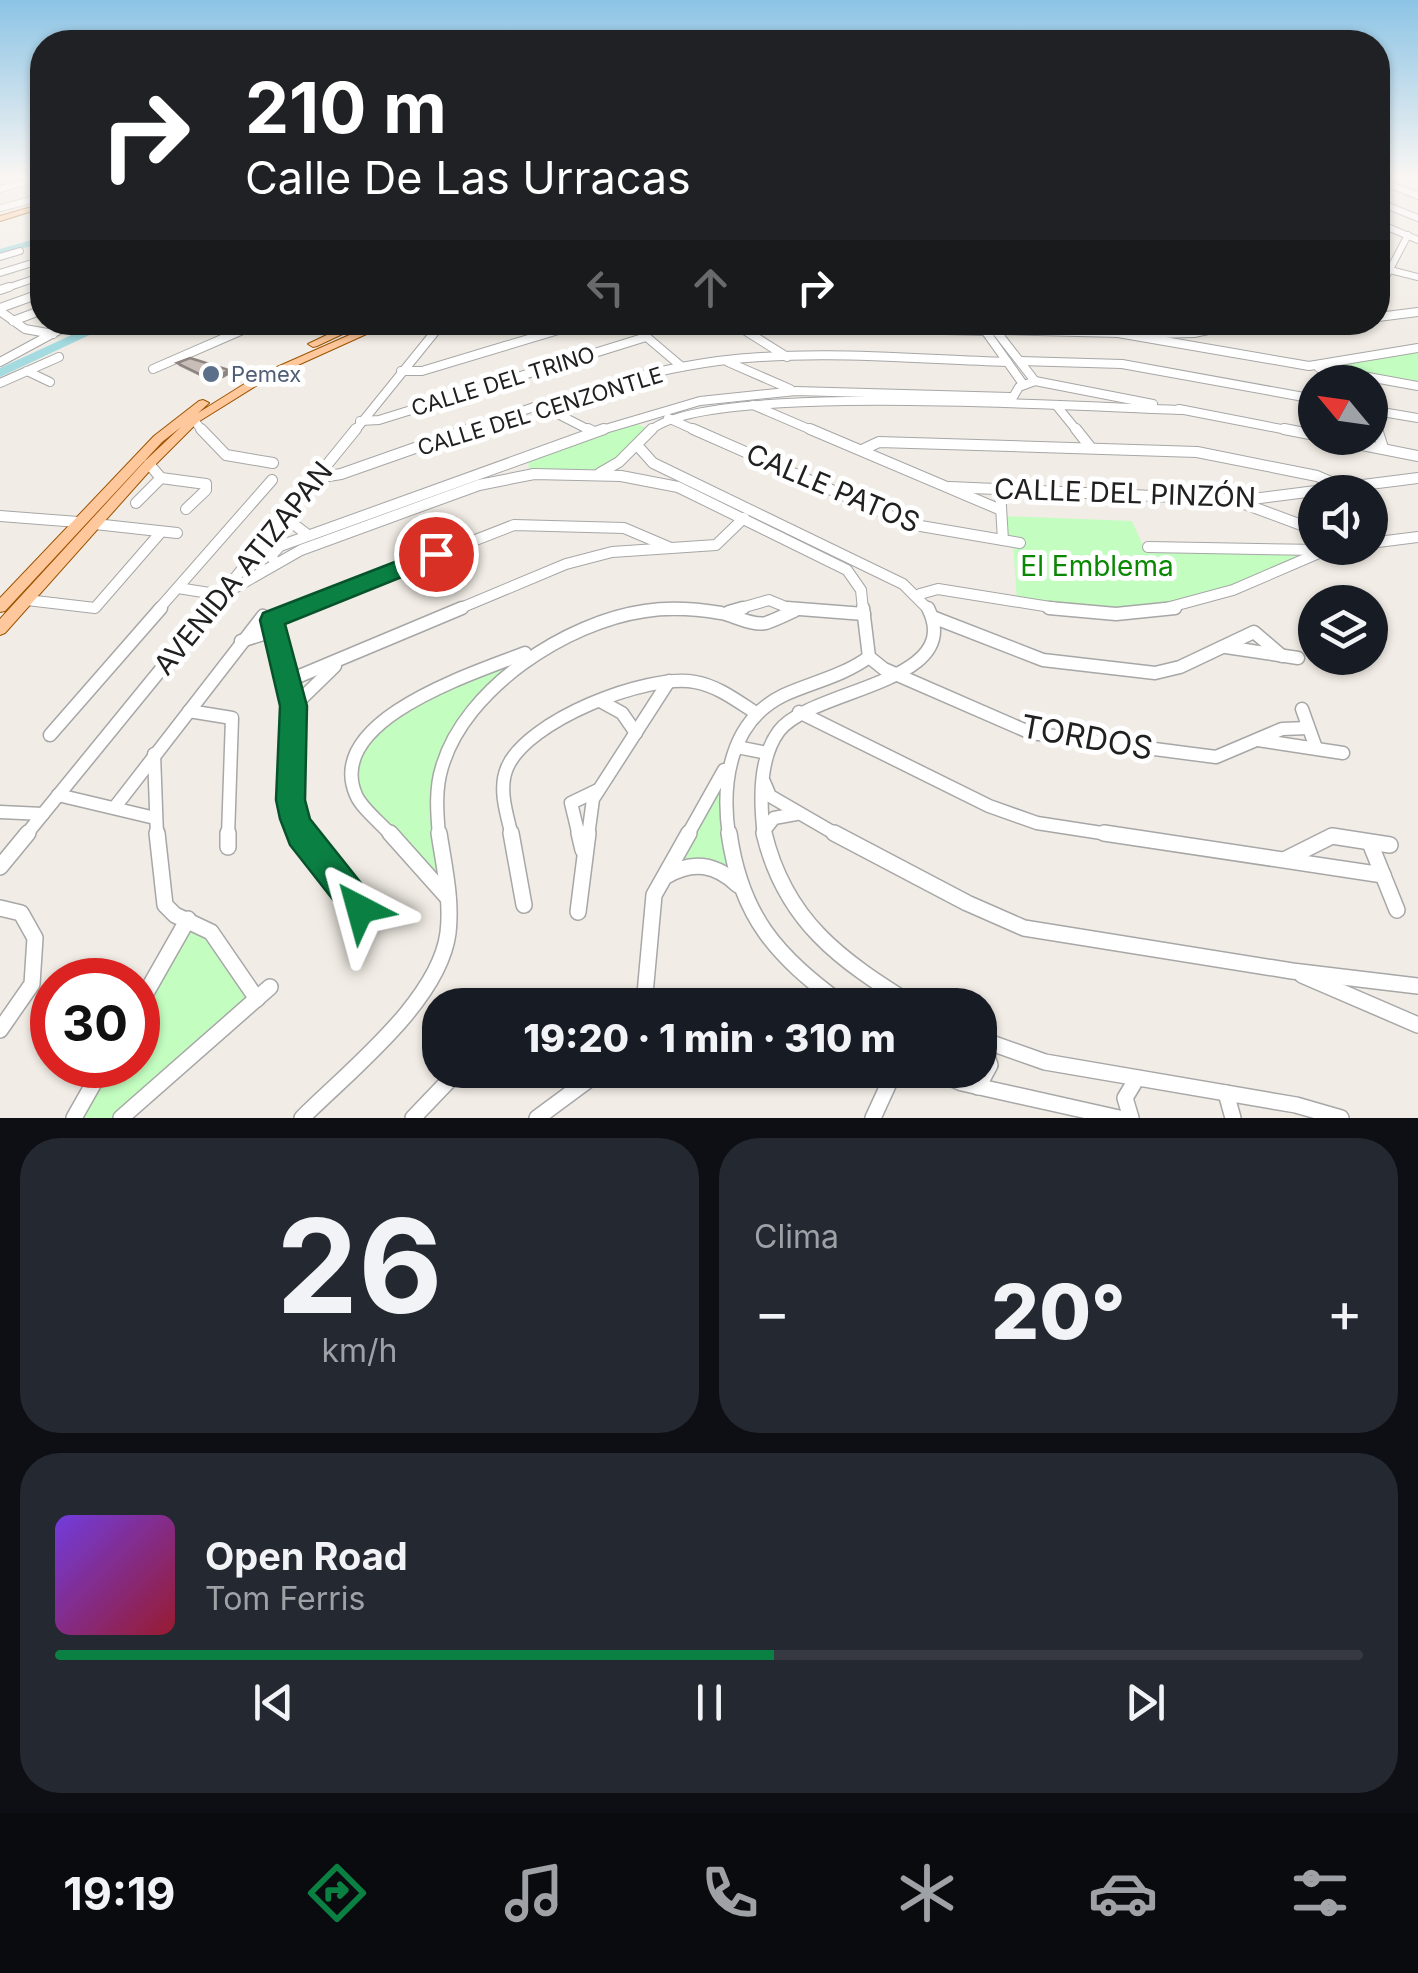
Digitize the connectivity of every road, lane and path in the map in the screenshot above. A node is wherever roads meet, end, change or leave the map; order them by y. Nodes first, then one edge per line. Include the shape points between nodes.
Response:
1 (1390, 228) edge
2 (1408, 236) junction
3 (1418, 240) edge
4 (20, 251) dead end
5 (0, 257) edge
6 (30, 264) edge
7 (1390, 270) joint
8 (0, 273) edge
9 (1418, 277) edge
10 (30, 280) edge
11 (0, 290) edge
12 (30, 298) edge
13 (0, 309) edge
14 (1418, 312) edge
15 (30, 315) edge
16 (1390, 316) edge
17 (13, 321) junction
18 (30, 330) edge
19 (53, 335) edge
20 (231, 335) edge
21 (338, 335) edge
22 (359, 335) edge
23 (432, 335) edge
24 (541, 335) edge
25 (753, 335) edge
26 (992, 335) edge
27 (995, 335) edge
28 (1130, 335) edge
29 (646, 336) joint
30 (1418, 348) edge
31 (58, 357) dead end
32 (788, 358) junction
33 (0, 362) edge
34 (727, 362) junction
35 (1007, 362) junction
36 (1020, 362) junction
37 (1302, 365) edge
38 (1314, 365) edge
39 (682, 367) junction
40 (153, 369) dead end
41 (27, 371) junction
42 (401, 371) junction
43 (1035, 381) junction
44 (1388, 381) edge
45 (50, 382) dead end
46 (0, 384) edge
47 (1024, 384) junction
48 (1418, 386) edge
49 (1086, 390) junction
50 (796, 391) junction
51 (1010, 396) junction
52 (1298, 396) edge
53 (748, 403) junction
54 (1022, 405) junction
55 (544, 406) junction
56 (1056, 406) junction
57 (1087, 406) junction
58 (1184, 410) junction
59 (1388, 413) edge
60 (668, 418) junction
61 (1418, 418) edge
62 (194, 420) junction
63 (360, 421) junction
64 (630, 421) junction
65 (649, 429) junction
66 (594, 432) junction
67 (1298, 432) edge
68 (637, 445) junction
69 (1090, 448) junction
70 (1388, 449) edge
71 (862, 450) junction
72 (532, 454) junction
73 (1418, 456) edge
74 (273, 463) dead end
75 (149, 464) junction
76 (534, 474) junction
77 (594, 475) junction
78 (1312, 475) edge
79 (161, 478) junction
80 (316, 478) junction
81 (1418, 478) edge
82 (272, 480) dead end
83 (1388, 482) edge
84 (950, 488) junction
85 (1000, 490) junction
86 (1298, 492) edge
87 (1232, 499) junction
88 (136, 503) dead end
89 (292, 507) junction
90 (186, 509) dead end
91 (1001, 510) junction
92 (0, 516) edge
93 (744, 518) junction
94 (78, 522) junction
95 (94, 524) junction
96 (1298, 524) edge
97 (609, 526) junction
98 (161, 532) junction
99 (177, 533) dead end
100 (309, 535) junction
101 (1418, 537) edge
102 (1003, 540) junction
103 (1388, 541) edge
104 (1020, 543) dead end
105 (1148, 547) dead end
106 (672, 548) junction
107 (1298, 550) edge
108 (612, 552) junction
109 (275, 562) junction
110 (1298, 562) edge
111 (178, 588) junction
112 (779, 590) dead end
113 (920, 594) junction
114 (222, 595) junction
115 (26, 600) junction
116 (0, 608) edge
117 (776, 608) junction
118 (728, 612) junction
119 (864, 614) junction
120 (936, 618) junction
121 (272, 625) junction
122 (0, 630) edge
123 (1225, 646) junction
124 (540, 647) junction
125 (353, 655) junction
126 (1282, 656) junction
127 (869, 657) junction
128 (1298, 658) dead end
129 (900, 675) junction
130 (290, 680) junction
131 (669, 682) junction
132 (602, 702) junction
133 (294, 706) junction
134 (1302, 709) dead end
135 (189, 711) junction
136 (799, 712) junction
137 (756, 714) junction
138 (1308, 728) junction
139 (636, 733) junction
140 (50, 735) dead end
141 (1257, 740) junction
142 (737, 747) junction
143 (1316, 748) junction
144 (1343, 752) dead end
145 (767, 753) junction
146 (154, 754) junction
147 (727, 765) junction
148 (763, 776) junction
149 (58, 796) junction
150 (115, 807) junction
151 (0, 812) edge
152 (43, 814) junction
153 (802, 816) junction
154 (155, 818) junction
155 (762, 832) junction
156 (1370, 843) junction
157 (1390, 846) dead end
158 (228, 847) dead end
159 (1285, 859) junction
160 (0, 867) edge
161 (1383, 875) junction
162 (661, 880) junction
163 (742, 888) junction
164 (450, 900) junction
165 (524, 905) dead end
166 (0, 908) edge
167 (360, 909) dead end
168 (1398, 910) dead end
169 (578, 912) dead end
170 (188, 919) junction
171 (160, 968) edge
172 (1292, 971) junction
173 (1418, 986) edge
174 (645, 988) edge
175 (823, 988) edge
176 (886, 988) edge
177 (1418, 1025) edge
178 (0, 1030) edge
179 (997, 1045) edge
180 (1137, 1078) junction
181 (91, 1088) edge
182 (442, 1088) edge
183 (578, 1088) edge
184 (886, 1088) edge
185 (983, 1088) edge
186 (1226, 1093) junction
187 (74, 1118) edge
188 (121, 1118) edge
189 (302, 1118) edge
190 (414, 1118) edge
191 (538, 1118) edge
192 (873, 1118) edge
193 (1119, 1118) edge
194 (1131, 1118) edge
195 (1232, 1118) edge
196 (1341, 1118) edge

1 - 2 street
2 - 3 street
2 - 7 street
4 - 5 street
6 - 8 street
7 - 9 street
10 - 11 street
12 - 13 street
13 - 17 street
14 - 16 street
15 - 17 street
17 - 18 street
19 - 33 street
20 - 40 street
21 - 94 main road via 185,415
22 - 62 main road via 264,378
23 - 42 street, AVENIDA ATIZAPAN
24 - 42 street
25 - 32 street
26 - 35 street
27 - 36 street
28 - 37 street
29 - 39 street
29 - 63 street, CALLE DEL TRINO
30 - 38 street
31 - 41 street
32 - 34 street, CALLE DEL CENZONTLE
32 - 35 street, CALLE DEL CENZONTLE
34 - 39 street, CALLE DEL CENZONTLE
34 - 50 street
35 - 47 street
36 - 43 street
36 - 52 street via 1122,364
39 - 55 street, CALLE DEL CENZONTLE
41 - 45 street
41 - 46 street
42 - 63 street, AVENIDA ATIZAPAN
43 - 47 street
43 - 49 street
44 - 48 street
47 - 51 street
49 - 57 street via 1096,396
49 - 58 street
50 - 51 street
50 - 64 street via 700,401
51 - 54 street
53 - 54 street
53 - 60 street
53 - 71 street, CALLE DEL PINZÓN
54 - 56 street
55 - 66 street
55 - 80 street, CALLE DEL CENZONTLE
56 - 57 street
56 - 69 street
57 - 58 street
58 - 67 street
59 - 61 street
60 - 65 street
60 - 102 street, CALLE PATOS via 909,524
62 - 74 street via 229,459
62 - 75 main road
63 - 80 street, AVENIDA ATIZAPAN
64 - 65 street
64 - 66 street
65 - 68 street
66 - 72 street
68 - 77 street
68 - 113 street via 652,463
69 - 71 street via 879,442
69 - 78 street via 1210,454
70 - 73 street
71 - 84 street, CALLE DEL PINZÓN
72 - 76 street via 527,464
72 - 100 street
75 - 79 street
75 - 95 main road
76 - 77 street
76 - 109 street via 479,485
77 - 93 street via 662,482
79 - 88 street
79 - 90 street via 206,484
80 - 89 street, AVENIDA ATIZAPAN
81 - 83 street, CALLE DEL PINZÓN
82 - 111 street
84 - 85 street, CALLE DEL PINZÓN
84 - 91 street, CALLE DEL PINZÓN
85 - 87 street, CALLE DEL PINZÓN
85 - 91 street
86 - 87 street, CALLE DEL PINZÓN
87 - 96 street
89 - 100 street via 292,523
89 - 114 street, AVENIDA ATIZAPAN
91 - 102 street
92 - 94 street
93 - 106 street via 716,545
93 - 119 street via 847,570 861,590
94 - 95 main road
94 - 116 main road
95 - 98 street
95 - 115 main road
97 - 106 street
97 - 108 street
97 - 121 street via 502,528
98 - 99 street
98 - 115 street via 95,608
100 - 109 street via 273,551
101 - 103 street
102 - 104 street, CALLE PATOS
105 - 107 street
106 - 108 street
108 - 125 street via 566,564
109 - 114 street
110 - 113 street via 1210,598 1147,612 1083,611 938,588
111 - 114 street
111 - 140 street
112 - 117 street
113 - 120 street
114 - 149 street, AVENIDA ATIZAPAN
115 - 122 main road
117 - 118 street
117 - 118 street via 762,624
117 - 119 street
118 - 124 street via 629,614
119 - 127 street
120 - 123 street via 1043,660 1156,673
120 - 129 street via 924,651
121 - 130 street
121 - 135 street via 240,642
123 - 126 street
123 - 126 street via 1254,632
124 - 164 street via 478,708 440,772
124 - 164 street via 392,712 359,744 352,762 356,795
125 - 130 street
125 - 133 street
126 - 128 street
127 - 129 street, TORDOS
127 - 137 street
129 - 136 street via 832,694
129 - 141 street, TORDOS via 1032,733 1216,757
130 - 133 street
131 - 132 street
131 - 137 street via 710,686
131 - 139 street
132 - 139 street via 622,713
132 - 165 street via 531,737 505,771 526,880
133 - 167 street via 295,819
134 - 138 street
135 - 146 street
135 - 158 street via 232,718
136 - 145 street
136 - 159 street via 1037,823
137 - 142 street
138 - 141 street, TORDOS via 1287,724
138 - 143 street
139 - 169 street via 590,810
141 - 143 street, TORDOS
142 - 145 street
142 - 147 street
143 - 144 street, TORDOS
145 - 148 street
146 - 150 street
146 - 154 street
147 - 162 street
147 - 163 street via 727,810
148 - 153 street via 770,796
148 - 155 street
149 - 150 street
149 - 152 street, AVENIDA ATIZAPAN
150 - 154 street
151 - 152 street
152 - 160 street, AVENIDA ATIZAPAN
153 - 155 street via 774,818
153 - 172 street via 1024,928
154 - 170 street via 165,906
155 - 176 street via 779,884 805,924
156 - 157 street
156 - 159 street via 1332,836
156 - 161 street
159 - 161 street
161 - 168 street
162 - 163 street via 698,864 728,874
162 - 174 street via 652,906
163 - 175 street via 764,934
164 - 189 street via 447,951 424,995
166 - 178 street via 20,913 35,938 32,984
170 - 171 street
170 - 188 street via 211,932 264,993
172 - 173 street
172 - 177 street
179 - 180 street via 1045,1062
180 - 186 street
180 - 194 street via 1125,1098
181 - 187 street
182 - 190 street
183 - 191 street
184 - 192 street
185 - 193 street
186 - 195 street
186 - 196 street

